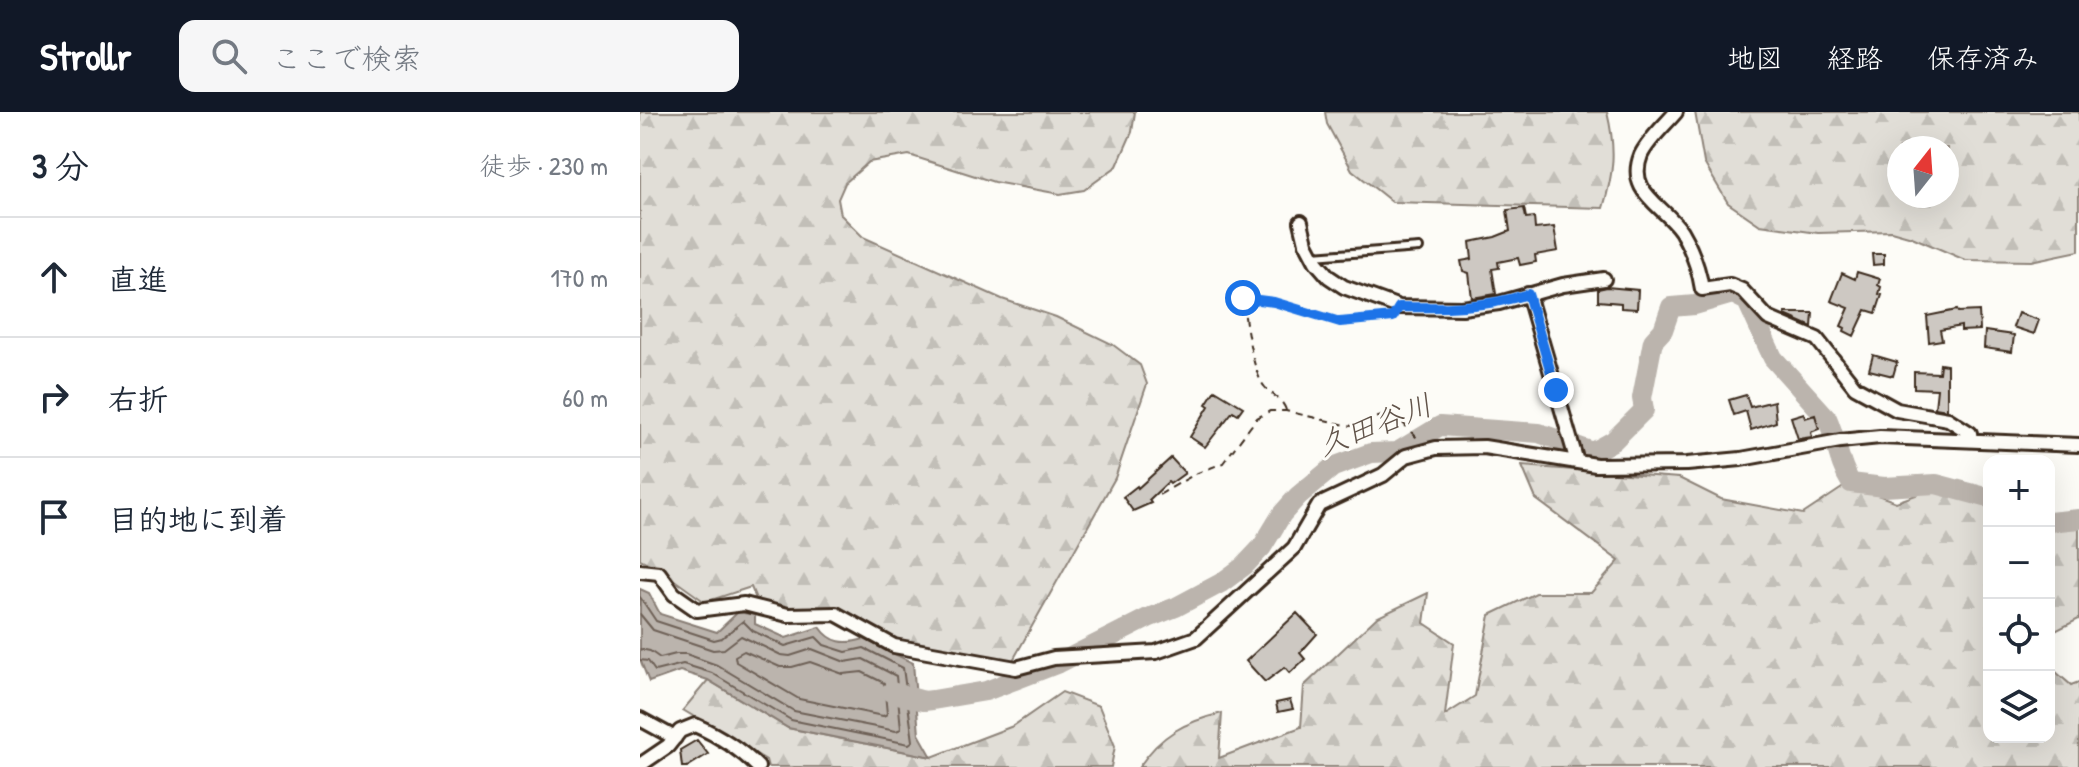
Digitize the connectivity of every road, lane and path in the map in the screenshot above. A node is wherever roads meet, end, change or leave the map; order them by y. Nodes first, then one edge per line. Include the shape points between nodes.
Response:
1 (1676, 112) edge
2 (1301, 222) dead end
3 (1419, 248) dead end
4 (1313, 256) junction
5 (1604, 279) dead end
6 (1528, 294) junction
7 (1399, 307) junction
8 (1286, 411) junction
9 (1971, 440) junction
10 (1422, 442) dead end
11 (2079, 445) edge
12 (1576, 457) junction
13 (1159, 495) dead end
14 (640, 571) edge
15 (640, 719) edge
16 (675, 738) junction
17 (640, 765) edge
18 (758, 767) edge

1 - 9 street via 1642,153 1637,172 1650,200 1682,233 1702,289 1730,285 1742,290 1768,318 1817,339 1855,387 1897,410 1948,419 1970,433
2 - 4 street
3 - 4 lane
4 - 7 street via 1344,287
5 - 6 street
6 - 7 street via 1462,308
6 - 12 street
7 - 8 path via 1393,317 1340,322 1243,298 1245,327 1263,386 1282,400
8 - 10 path via 1350,426 1388,414
8 - 13 path via 1257,418 1223,463
9 - 11 street
9 - 12 street via 1880,437 1687,464 1596,465
12 - 14 street via 1484,447 1436,448 1406,456 1383,475 1319,505 1294,548 1196,638 1156,652 1054,658 1016,668 894,646 836,614 788,615 744,604 697,610 674,594 659,573
15 - 16 street
16 - 17 street
16 - 18 street via 695,725 719,736

